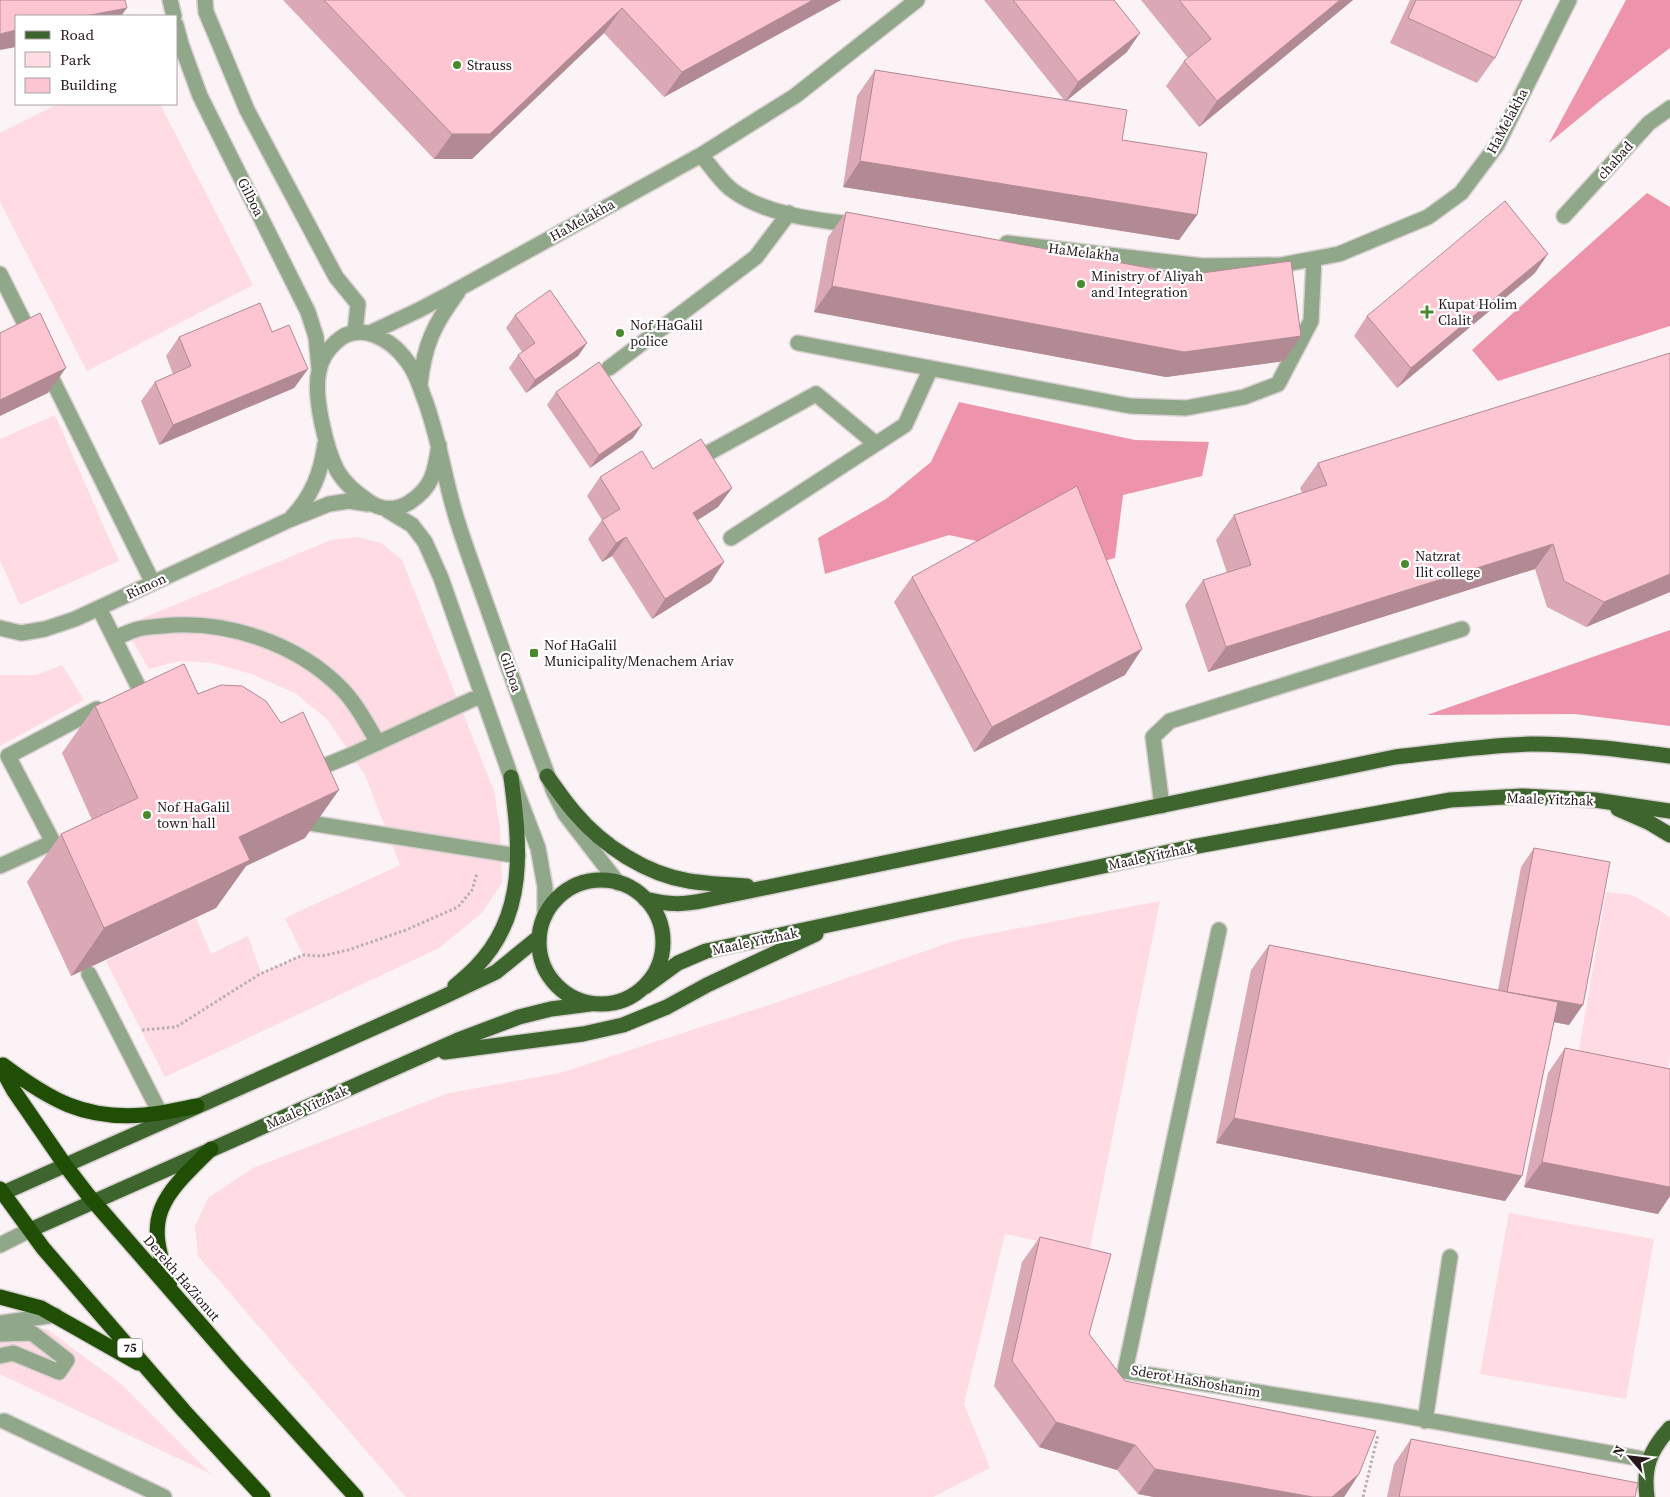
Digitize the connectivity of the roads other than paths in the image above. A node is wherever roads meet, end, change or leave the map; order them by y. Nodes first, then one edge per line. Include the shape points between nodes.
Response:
1 (170, 0) edge
2 (205, 0) edge
3 (917, 0) edge
4 (1569, 0) edge
5 (174, 15) edge
6 (178, 33) edge
7 (1670, 108) edge
8 (701, 155) junction
9 (789, 213) junction
10 (1564, 216) dead end
11 (870, 227) edge
12 (997, 242) edge
13 (1314, 259) junction
14 (0, 274) edge
15 (464, 285) junction
16 (363, 332) junction
17 (798, 343) dead end
18 (609, 368) dead end
19 (931, 368) junction
20 (319, 371) junction
21 (420, 387) junction
22 (326, 438) junction
23 (876, 444) junction
24 (439, 445) junction
25 (701, 458) edge
26 (372, 504) junction
27 (387, 510) junction
28 (288, 520) junction
29 (731, 538) dead end
30 (153, 583) junction
31 (99, 608) junction
32 (0, 628) edge
33 (1462, 629) dead end
34 (114, 638) junction
35 (482, 695) junction
36 (97, 709) edge
37 (151, 712) edge
38 (378, 743) junction
39 (1670, 756) edge
40 (298, 776) edge
41 (547, 776) junction
42 (511, 777) junction
43 (1599, 800) junction
44 (1162, 806) junction
45 (1670, 812) edge
46 (297, 821) edge
47 (1670, 835) edge
48 (518, 856) junction
49 (0, 866) edge
50 (618, 882) junction
51 (766, 888) junction
52 (645, 899) junction
53 (545, 916) junction
54 (840, 923) junction
55 (1219, 930) dead end
56 (539, 937) junction
57 (89, 974) dead end
58 (645, 987) junction
59 (441, 998) junction
60 (590, 1004) junction
61 (425, 1054) junction
62 (0, 1064) edge
63 (197, 1106) junction
64 (160, 1113) junction
65 (211, 1149) junction
66 (65, 1165) junction
67 (1, 1193) edge
68 (94, 1201) junction
69 (30, 1230) junction
70 (0, 1245) edge
71 (1450, 1257) dead end
72 (175, 1295) junction
73 (0, 1297) edge
74 (55, 1315) junction
75 (0, 1323) edge
76 (0, 1334) edge
77 (0, 1356) edge
78 (147, 1368) junction
79 (1425, 1420) junction
80 (4, 1421) dead end
81 (1670, 1428) edge
82 (1648, 1460) junction
83 (164, 1497) edge
84 (263, 1497) edge
85 (356, 1497) edge
86 (1647, 1497) edge

1 - 5 street
2 - 16 street via 206,12 247,110 336,277 358,304
3 - 8 street, HaMelakha via 795,96
4 - 13 street, HaMelakha via 1497,145 1461,193 1428,217 1339,254
6 - 20 street, Gilboa via 200,96 308,312 316,336
7 - 10 street, chabad via 1649,123
8 - 9 street via 731,190 765,208
8 - 15 street, HaMelakha
9 - 11 street
9 - 18 street via 756,257
12 - 13 street, HaMelakha via 1203,266 1281,266
13 - 19 street via 1311,321 1278,384 1244,397 1186,408 1130,406
14 - 30 street
15 - 16 street, HaMelakha via 419,310
15 - 21 street, HaMelakha via 442,314 428,341
16 - 20 street via 337,341 326,353
16 - 21 street via 385,341 406,360
17 - 19 street
19 - 23 street via 905,425
20 - 22 street via 320,414
21 - 24 street
22 - 26 street via 339,473 354,492
22 - 28 street, Rimon via 315,485
23 - 25 street via 816,394
23 - 29 street
24 - 27 street via 436,467 421,495 403,506
24 - 41 street, Gilboa via 457,519
26 - 27 street
26 - 28 street, Rimon via 349,501 329,504
27 - 35 street via 412,525 425,542
28 - 30 street, Rimon
30 - 31 street, Rimon
31 - 32 street, Rimon via 45,629 21,633
31 - 34 street
33 - 44 street via 1170,721 1153,738
34 - 37 street
34 - 38 street via 137,629 212,626 283,647 315,666 342,689 360,710
35 - 38 street
35 - 42 street
36 - 49 street via 8,756 54,842
38 - 40 street
39 - 44 main road via 1608,748 1532,744 1465,748 1395,757
41 - 50 street, Gilboa via 565,814
41 - 51 main road via 575,813 603,840 654,871 688,881
42 - 48 main road
42 - 53 street via 538,848 545,887
43 - 45 main road, Maale Yitzhak
43 - 47 main road
43 - 54 main road, Maale Yitzhak via 1522,796 1450,800 1192,847
44 - 51 main road
46 - 48 street
48 - 59 main road via 515,897 494,944 476,967
50 - 52 main road
50 - 53 main road via 584,882 554,901
51 - 52 main road via 683,905
52 - 58 main road via 660,924 662,952 656,971
53 - 56 main road
54 - 58 main road, Maale Yitzhak via 706,951 678,963
54 - 61 main road via 623,1026
55 - 79 street, Sderot HaShoshanim via 1125,1371
56 - 59 main road via 496,972
56 - 60 main road via 546,973 572,998
57 - 64 street
58 - 60 main road via 629,999
59 - 63 main road
60 - 61 main road, Maale Yitzhak via 519,1017
61 - 65 main road, Maale Yitzhak
62 - 64 highway via 56,1101 82,1110 107,1116
62 - 66 highway, Derekh HaZionut via 14,1091
63 - 64 highway
63 - 66 main road
65 - 68 main road, Maale Yitzhak
65 - 72 highway via 178,1181 164,1203 156,1225 158,1248
66 - 67 main road
66 - 68 highway, Derekh HaZionut
67 - 69 highway, 75
68 - 69 main road, Maale Yitzhak
68 - 72 highway, Derekh HaZionut
69 - 70 street
69 - 78 highway, 75
71 - 79 street
72 - 85 highway, Derekh HaZionut
73 - 74 highway
74 - 75 street
74 - 78 highway
76 - 77 street via 32,1332 68,1360 59,1372 13,1353
78 - 84 highway, 75
79 - 82 street, Sderot HaShoshanim
80 - 83 street
81 - 82 main road via 1657,1442
82 - 86 main road

